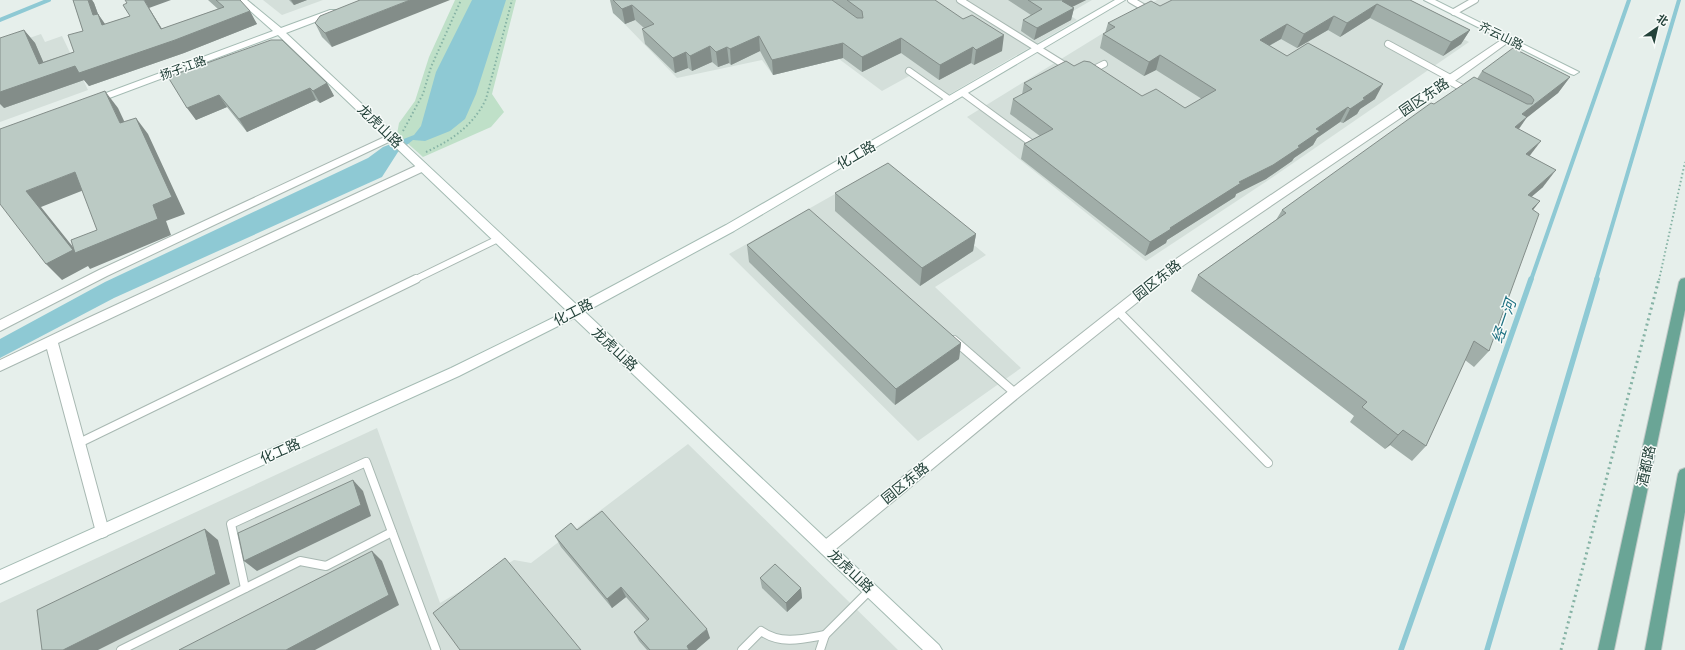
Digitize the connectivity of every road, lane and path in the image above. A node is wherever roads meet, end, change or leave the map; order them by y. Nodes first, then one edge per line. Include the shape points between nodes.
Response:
1 (242, 0) edge
2 (461, 0) edge
3 (512, 0) edge
4 (960, 0) edge
5 (1121, 0) edge
6 (1131, 0) edge
7 (1428, 0) edge
8 (1475, 0) edge
9 (340, 10) edge
10 (1454, 12) junction
11 (1157, 15) edge
12 (280, 32) junction
13 (1507, 39) junction
14 (1388, 44) dead end
15 (1037, 49) junction
16 (1104, 64) dead end
17 (909, 71) dead end
18 (1574, 72) dead end
19 (1450, 80) junction
20 (963, 93) junction
21 (1476, 95) edge
22 (950, 100) junction
23 (80, 106) edge
24 (391, 137) junction
25 (1034, 145) edge
26 (413, 158) junction
27 (1685, 162) edge
28 (422, 167) junction
29 (498, 239) junction
30 (1685, 282) edge
31 (1118, 311) junction
32 (575, 312) junction
33 (0, 326) edge
34 (950, 336) edge
35 (52, 341) junction
36 (0, 366) edge
37 (1015, 393) junction
38 (78, 443) junction
39 (1268, 463) dead end
40 (1685, 474) edge
41 (102, 531) junction
42 (392, 532) junction
43 (826, 548) junction
44 (0, 577) edge
45 (245, 588) junction
46 (870, 590) junction
47 (825, 635) junction
48 (121, 650) edge
49 (436, 650) edge
50 (742, 650) edge
51 (820, 650) edge
52 (934, 650) edge
53 (1561, 650) edge
54 (1606, 650) edge
55 (1653, 650) edge

1 - 12 street, 龙虎山路
2 - 24 path via 431,67 417,107 404,130
3 - 26 path via 481,112 469,127 455,137
4 - 15 lane
5 - 15 street, 化工路
6 - 11 lane
7 - 10 street, 齐云山路
8 - 10 lane
9 - 12 street, 扬子江路
10 - 13 street, 齐云山路
12 - 23 street, 扬子江路
12 - 24 street, 龙虎山路
13 - 18 street, 齐云山路
13 - 19 street, 园区东路
14 - 19 lane
15 - 16 lane via 1066,67 1087,72
15 - 20 street, 化工路
17 - 22 lane
19 - 21 lane
19 - 31 street, 园区东路 via 1180,262
20 - 22 street, 化工路
20 - 25 lane
22 - 32 street, 化工路 via 730,228
24 - 26 street, 龙虎山路
24 - 33 street via 103,273
26 - 28 street, 龙虎山路
27 - 53 path via 1654,302
28 - 29 street, 龙虎山路
28 - 35 street
29 - 32 street, 龙虎山路
29 - 38 lane
30 - 54 main road, 酒都路
31 - 37 street, 园区东路
31 - 39 lane
32 - 41 street, 化工路 via 455,372
32 - 43 street, 龙虎山路
34 - 37 lane
35 - 36 street
35 - 38 street
37 - 43 street, 园区东路
38 - 41 street
40 - 55 main road
41 - 44 street, 化工路
42 - 45 lane via 326,566 300,562
42 - 45 lane via 366,462 231,524
42 - 49 lane
43 - 46 street, 龙虎山路
45 - 48 lane
46 - 47 lane
46 - 52 street, 龙虎山路
47 - 50 lane via 779,640 766,636 761,631
47 - 51 lane

